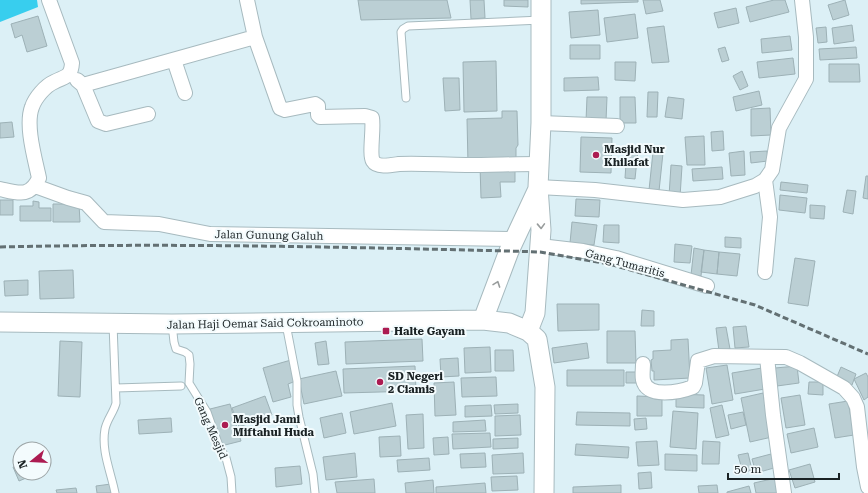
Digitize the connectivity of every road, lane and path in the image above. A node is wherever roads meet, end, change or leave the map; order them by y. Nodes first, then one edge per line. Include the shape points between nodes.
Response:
1 (49, 0) edge
2 (247, 0) edge
3 (541, 0) edge
4 (802, 0) edge
5 (541, 20) junction
6 (255, 37) junction
7 (174, 60) junction
8 (69, 73) junction
9 (83, 85) junction
10 (185, 93) dead end
11 (406, 98) dead end
12 (148, 114) dead end
13 (541, 123) junction
14 (617, 126) dead end
15 (539, 164) junction
16 (765, 180) junction
17 (35, 186) junction
18 (538, 187) junction
19 (0, 189) edge
20 (515, 239) junction
21 (540, 246) junction
22 (765, 272) dead end
23 (707, 286) dead end
24 (483, 320) junction
25 (0, 322) edge
26 (286, 322) junction
27 (113, 324) junction
28 (172, 324) junction
29 (528, 331) junction
30 (767, 357) junction
31 (643, 364) dead end
32 (181, 386) dead end
33 (116, 388) junction
34 (868, 487) edge
35 (115, 493) edge
36 (232, 493) edge
37 (315, 493) edge
38 (544, 493) edge
39 (784, 493) edge

1 - 8 street via 72,64
2 - 6 street
3 - 5 main road
4 - 16 street via 806,37 806,78 780,128 772,170
5 - 11 lane via 408,26 401,32
5 - 13 main road
6 - 7 street
6 - 15 street via 280,108 285,110 315,104 318,106 320,117 372,118 372,160 376,164
7 - 9 street
7 - 10 street
8 - 9 street
8 - 17 street via 50,85 36,98 32,107 29,123 39,178
9 - 12 street via 98,121 102,123
13 - 14 street
13 - 15 main road
15 - 18 main road
16 - 18 street via 755,186 720,197 683,200 595,190
16 - 22 street via 770,217
17 - 19 street via 30,191 19,193
17 - 20 street, Jalan Gunung Galuh via 86,203 104,222 160,224 210,234
18 - 20 main road
18 -> 21 main road
24 -> 20 main road
21 - 23 street, Gang Tumaritis via 616,258
21 - 29 main road via 535,313
24 - 26 main road, Jalan Haji Oemar Said Cokroaminoto
24 - 29 main road, Jalan Haji Oemar Said Cokroaminoto via 509,323
25 - 27 main road, Jalan Haji Oemar Said Cokroaminoto
26 - 28 main road, Jalan Haji Oemar Said Cokroaminoto
26 - 37 lane via 297,381 299,417
27 - 28 main road, Jalan Haji Oemar Said Cokroaminoto
27 - 33 lane
28 - 36 lane, Gang Mesjid via 176,349 189,355 190,383 226,458
29 - 38 main road via 536,339 545,387
30 - 31 street via 714,356 698,361 693,387 681,391 652,391 643,380
30 - 34 street via 786,357 800,362 844,388 853,398 859,416
30 - 39 street
32 - 33 lane
33 - 35 lane via 115,409 105,427 104,448

